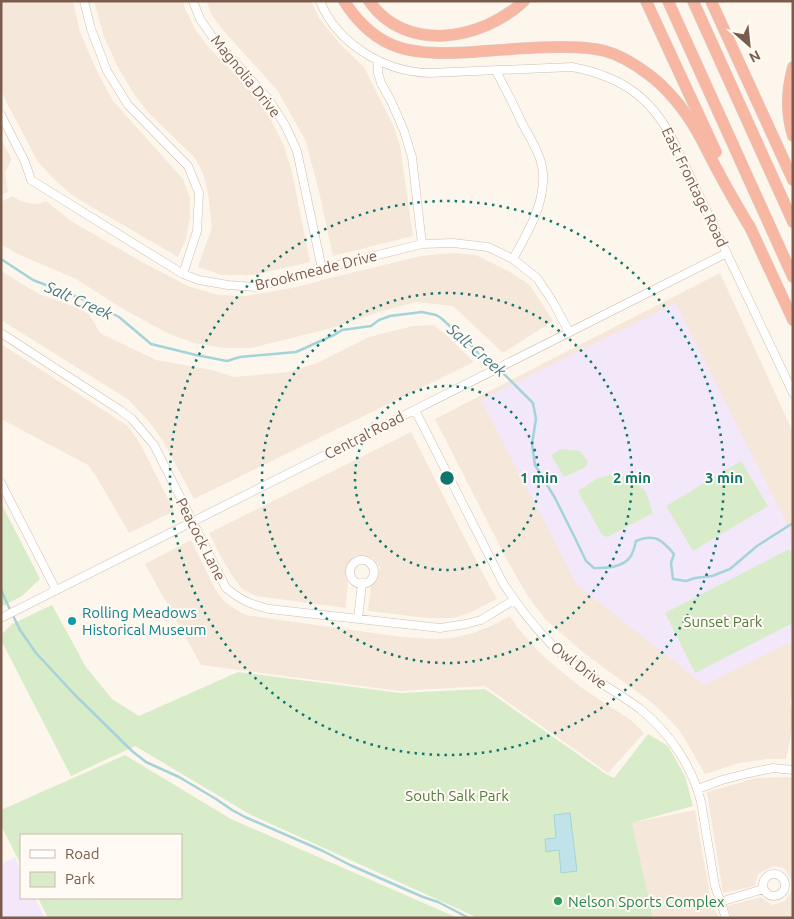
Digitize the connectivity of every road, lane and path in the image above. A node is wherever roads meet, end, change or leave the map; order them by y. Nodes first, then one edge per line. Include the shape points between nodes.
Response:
1 (84, 1) edge
2 (193, 1) edge
3 (320, 1) edge
4 (344, 1) edge
5 (369, 1) edge
6 (524, 1) edge
7 (646, 1) edge
8 (668, 1) edge
9 (693, 1) edge
10 (711, 1) edge
11 (378, 61) junction
12 (793, 67) edge
13 (496, 71) junction
14 (1, 115) edge
15 (793, 136) edge
16 (793, 180) edge
17 (793, 222) edge
18 (752, 231) junction
19 (422, 244) junction
20 (727, 253) junction
21 (513, 259) junction
22 (322, 269) junction
23 (182, 274) junction
24 (793, 277) edge
25 (793, 320) edge
26 (569, 332) junction
27 (1, 333) edge
28 (793, 393) edge
29 (415, 410) junction
30 (1, 483) edge
31 (192, 522) junction
32 (362, 583) dead end
33 (56, 590) junction
34 (514, 600) junction
35 (4, 617) edge
36 (358, 619) junction
37 (793, 770) edge
38 (698, 789) junction
39 (764, 888) dead end
40 (720, 902) junction
41 (726, 918) edge

1 - 23 street via 108,71 128,105 188,166 199,193 197,231
2 - 22 street, Magnolia Drive via 200,19 214,39 269,100 285,125 297,151
3 - 11 street, East Frontage Road via 331,22 343,35
4 - 18 highway via 357,19 375,35 399,48 432,53 592,48 627,60 666,89 695,127
5 - 6 highway via 390,22 407,31 443,36 493,23
7 - 18 highway
8 - 24 highway
9 - 17 highway
10 - 16 highway
11 - 13 street, East Frontage Road via 420,73
11 - 19 street via 381,83 404,131 412,157
12 - 15 highway via 788,101
13 - 20 street, East Frontage Road via 572,67 606,76 635,93 658,114 666,127
13 - 21 street via 536,151 544,180 538,209
14 - 23 street, Brookmeade Drive via 25,162 30,180
18 - 25 highway
19 - 21 street, Brookmeade Drive via 488,247
19 - 22 street, Brookmeade Drive
20 - 26 street, Central Road
20 - 28 street, East Frontage Road
21 - 26 street, Brookmeade Drive via 536,278
22 - 23 street, Brookmeade Drive via 256,287 199,280
26 - 29 street, Central Road
27 - 31 street, Peacock Lane via 132,419 154,445
29 - 31 street, Central Road
29 - 34 street, Owl Drive
30 - 33 street
31 - 33 street, Central Road
31 - 36 street, Peacock Lane via 226,588 238,598 269,609
32 - 36 street
33 - 35 street, Central Road
34 - 36 street, Peacock Lane via 481,620 440,628
34 - 38 street, Owl Drive via 565,656 652,720 683,759
37 - 38 street via 773,768
38 - 40 street, Owl Drive
39 - 40 street
40 - 41 street, Owl Drive

